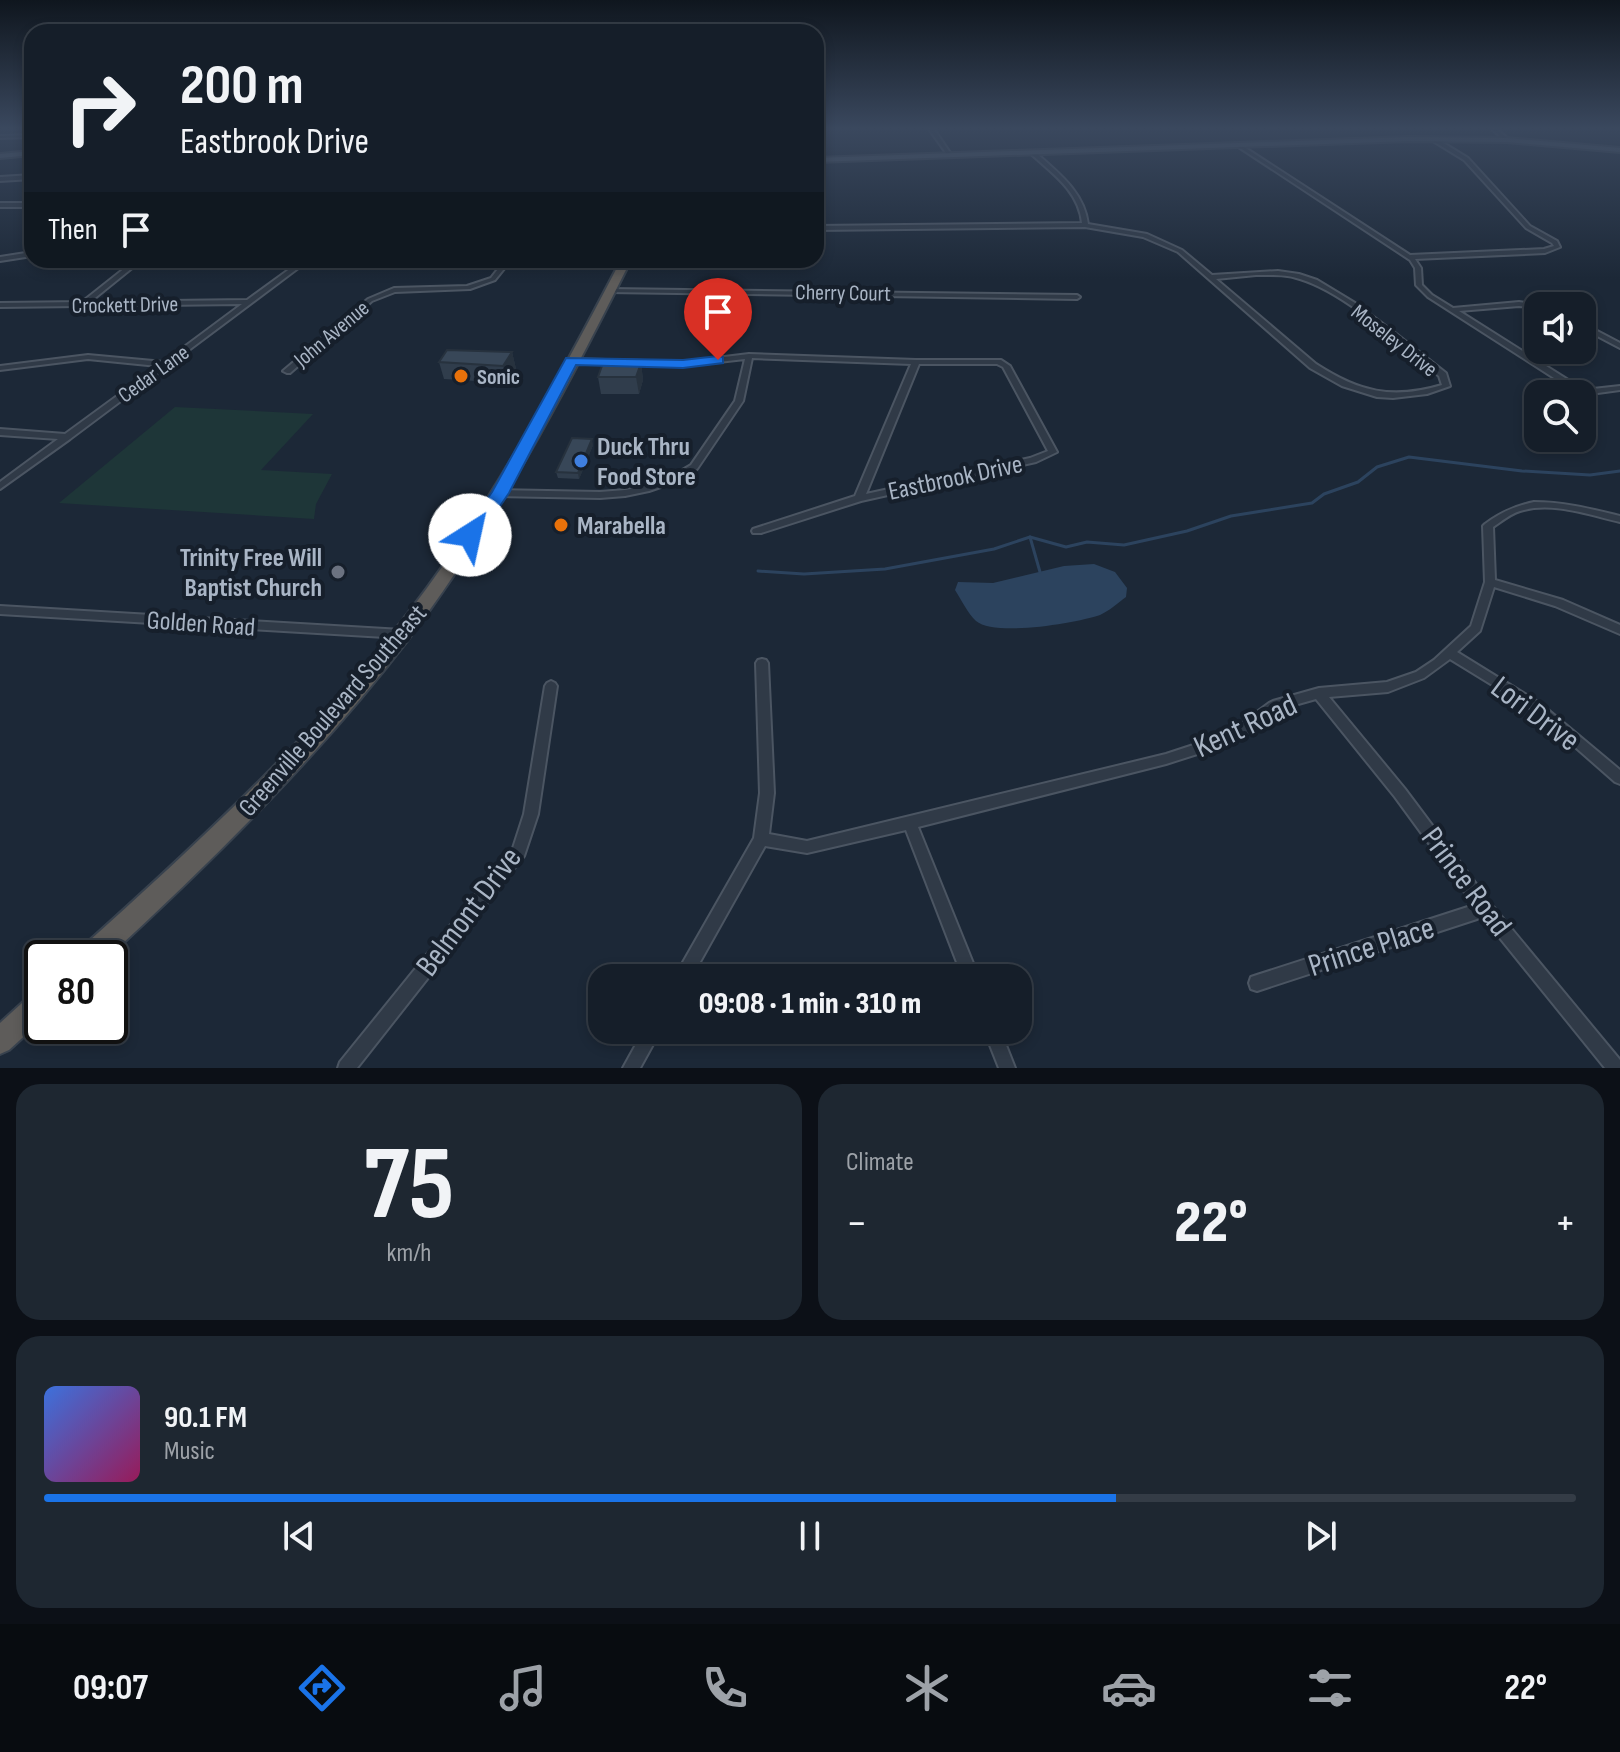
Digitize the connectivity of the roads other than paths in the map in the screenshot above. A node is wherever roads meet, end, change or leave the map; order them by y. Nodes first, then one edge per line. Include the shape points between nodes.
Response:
1 (1060, 179) edge
2 (1290, 179) edge
3 (1484, 179) edge
4 (0, 205) edge
5 (18, 205) junction
6 (24, 205) edge
7 (0, 216) edge
8 (1085, 225) junction
9 (824, 228) edge
10 (24, 255) edge
11 (1410, 257) junction
12 (0, 259) edge
13 (129, 268) edge
14 (295, 268) edge
15 (502, 268) edge
16 (622, 268) edge
17 (1212, 277) junction
18 (609, 291) junction
19 (1077, 297) dead end
20 (249, 302) junction
21 (1524, 304) edge
22 (0, 305) edge
23 (82, 305) junction
24 (1452, 310) junction
25 (1596, 333) edge
26 (1620, 346) edge
27 (749, 356) junction
28 (571, 361) junction
29 (916, 362) junction
30 (165, 364) junction
31 (0, 368) edge
32 (287, 371) dead end
33 (1620, 388) edge
34 (0, 432) edge
35 (67, 437) junction
36 (0, 486) edge
37 (500, 493) junction
38 (859, 498) junction
39 (1620, 519) edge
40 (757, 531) dead end
41 (1490, 582) junction
42 (0, 610) edge
43 (1620, 630) edge
44 (402, 634) junction
45 (1449, 653) junction
46 (762, 663) dead end
47 (551, 686) dead end
48 (1319, 693) junction
49 (1620, 778) edge
50 (910, 823) junction
51 (761, 839) junction
52 (1486, 909) junction
53 (109, 940) edge
54 (690, 964) edge
55 (965, 964) edge
56 (1257, 983) dead end
57 (24, 1019) edge
58 (0, 1041) edge
59 (645, 1044) edge
60 (998, 1044) edge
61 (346, 1068) edge
62 (631, 1068) edge
63 (1007, 1068) edge
64 (1616, 1068) edge

1 - 8 street via 1086,213
2 - 11 street
3 - 11 street via 1528,227 1557,247
4 - 5 street
5 - 6 street
5 - 7 street
8 - 9 street, Moseley Drive
8 - 17 street, Moseley Drive via 1152,238 1180,251
10 - 12 street
11 - 24 street via 1424,292
13 - 23 street
14 - 20 street, Cedar Lane
15 - 32 street, John Avenue via 493,279 468,288 394,290 370,300
16 - 18 highway, Greenville Boulevard Southeast
17 - 17 street, Moseley Drive via 1336,382 1369,395 1446,386 1443,375 1311,279 1275,273
18 - 19 street, Cherry Court
18 - 28 highway, Greenville Boulevard Southeast
20 - 23 street, Crockett Drive
20 - 30 street, Cedar Lane
21 - 24 street
22 - 23 street, Crockett Drive
24 - 33 street via 1583,393
25 - 26 street
27 - 28 street, Eastbrook Drive via 683,364
27 - 29 street, Eastbrook Drive
27 - 37 street via 739,401 684,474 617,496
28 - 37 highway, Greenville Boulevard Southeast
29 - 38 street, Eastbrook Drive
29 - 38 street, Eastbrook Drive via 1006,366 1053,452
30 - 31 street via 88,357
30 - 35 street, Cedar Lane
34 - 35 street
35 - 36 street, Cedar Lane
37 - 44 highway, Greenville Boulevard Southeast
38 - 40 street, Eastbrook Drive
39 - 41 street, Kent Road via 1528,504 1503,512 1488,526
41 - 43 street via 1559,603
41 - 45 street, Kent Road via 1476,628
42 - 44 street, Golden Road
44 - 53 highway, Greenville Boulevard Southeast via 225,834
45 - 48 street, Kent Road via 1420,675 1388,687
45 - 49 street, Lori Drive via 1537,707
46 - 51 street via 767,793
47 - 61 street, Belmont Drive via 531,814 519,851
48 - 50 street, Kent Road via 1273,706 1231,738 1166,759
48 - 52 street, Prince Road
50 - 51 street, Kent Road via 807,847
50 - 55 street
51 - 54 street
52 - 56 street, Prince Place
52 - 64 street, Prince Road
57 - 58 highway
59 - 62 street
60 - 63 street

